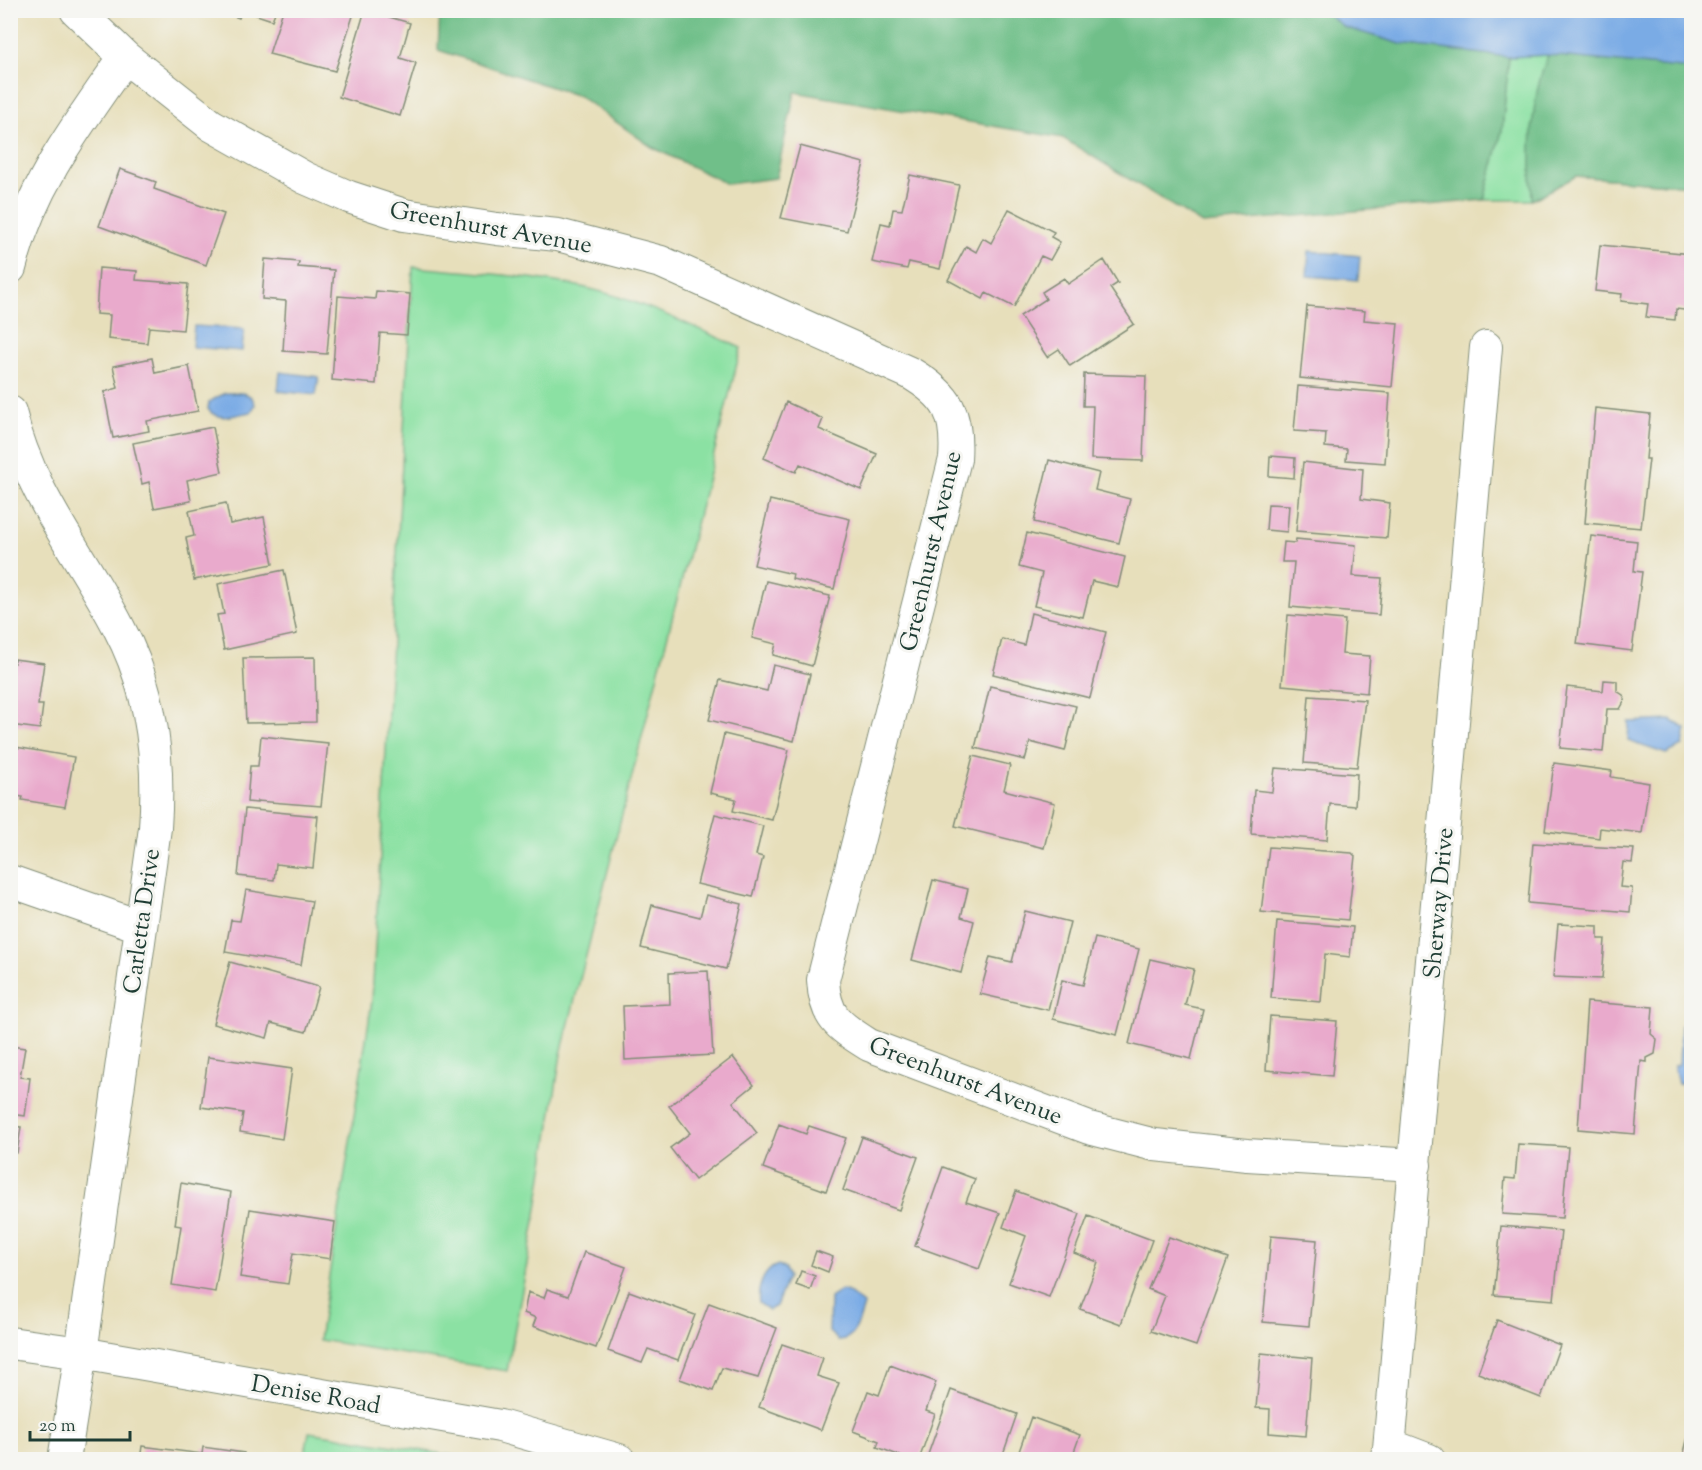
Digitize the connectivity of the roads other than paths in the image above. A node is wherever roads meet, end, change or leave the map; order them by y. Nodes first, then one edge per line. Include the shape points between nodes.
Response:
1 (76, 10) edge
2 (125, 57) junction
3 (10, 268) edge
4 (1486, 347) dead end
5 (10, 412) edge
6 (10, 881) edge
7 (139, 926) junction
8 (1414, 1165) junction
9 (10, 1343) edge
10 (81, 1353) junction
11 (1389, 1452) edge
12 (64, 1460) edge
13 (619, 1460) edge
14 (1429, 1460) edge

1 - 2 street, Greenhurst Avenue
2 - 3 street via 41,183 22,225
2 - 8 street, Greenhurst Avenue via 211,125 266,158 349,197 404,215 558,235 661,262 932,386 952,414 957,433 954,459 823,980 829,1013 841,1028 869,1045 1089,1128 1167,1146
4 - 8 street, Sherway Drive
5 - 7 street, Carletta Drive via 21,453 40,495 121,630 142,684 155,750 157,799
6 - 7 street
7 - 10 street, Carletta Drive
8 - 11 street, Sherway Drive
9 - 10 street, Denise Road
10 - 12 street, Carletta Drive
10 - 13 street, Denise Road via 500,1426
11 - 14 street

